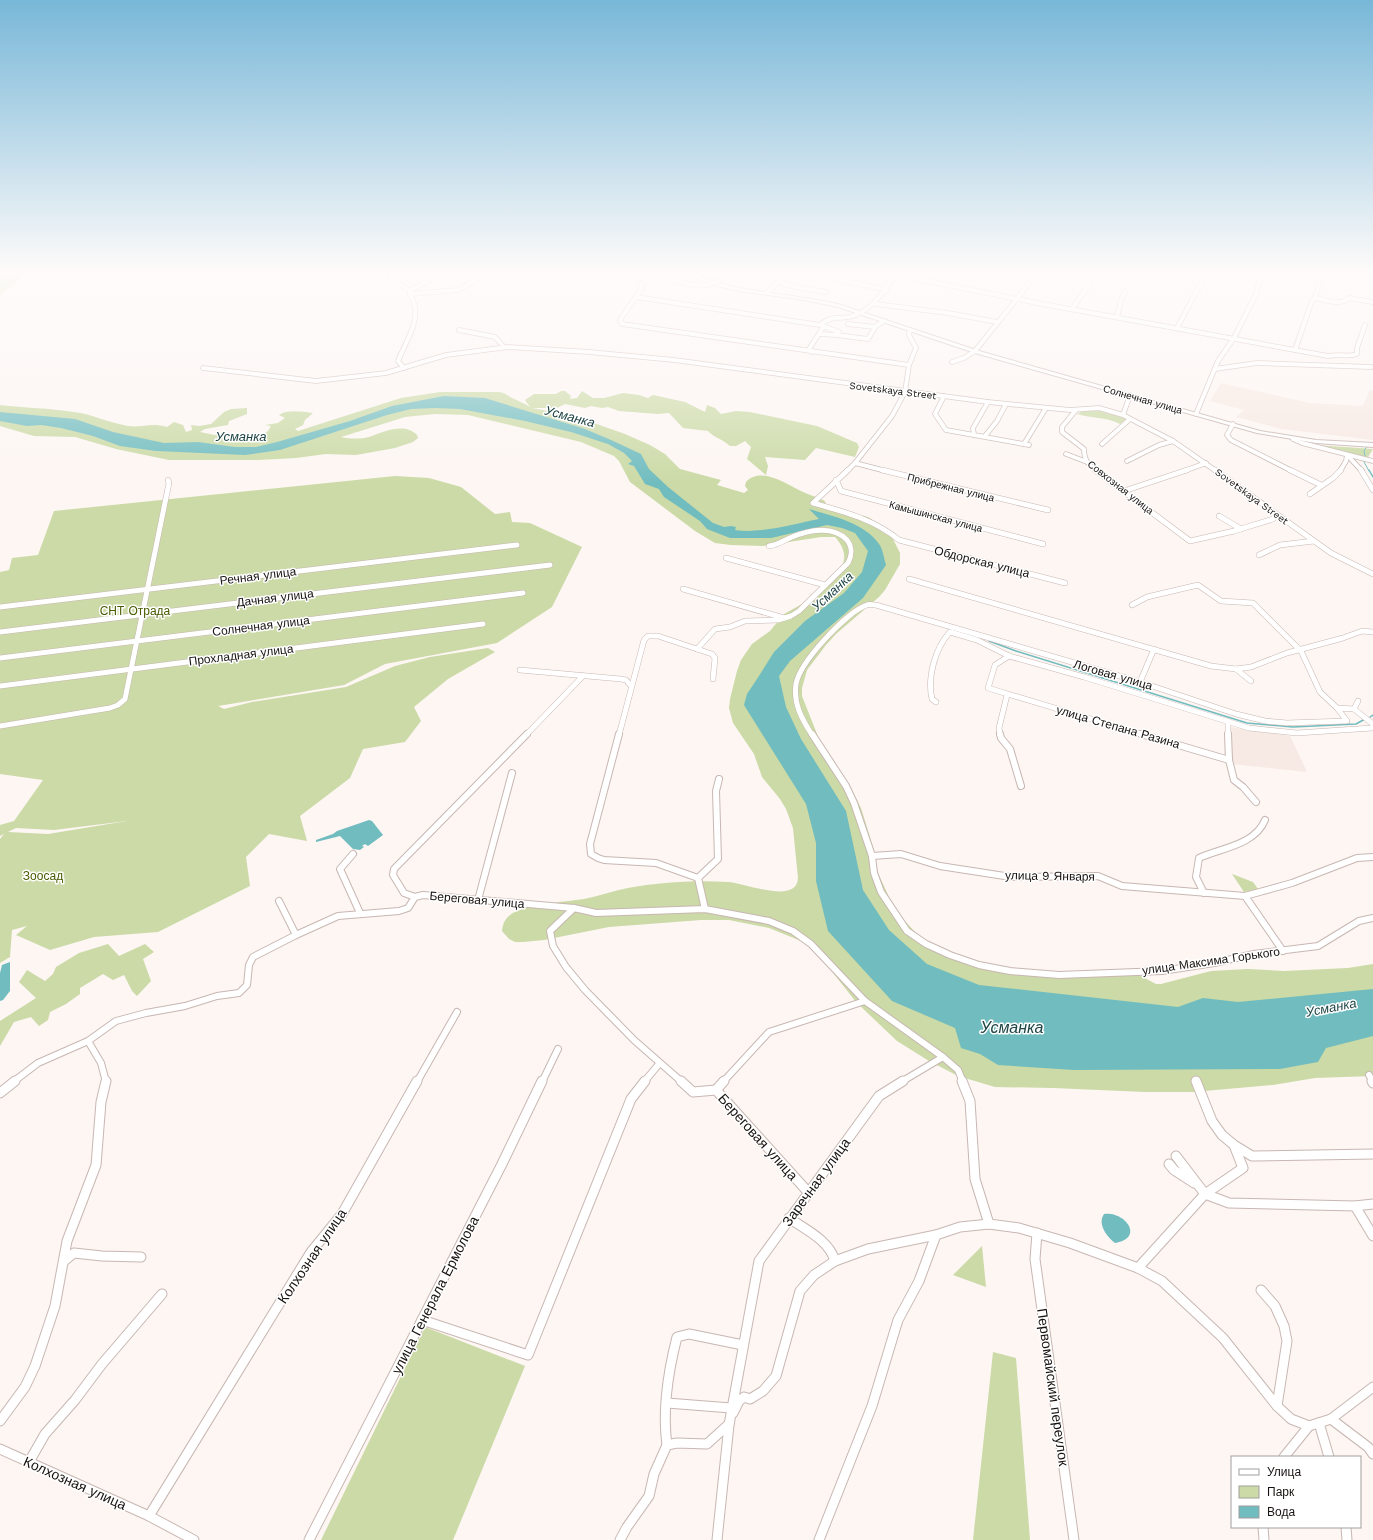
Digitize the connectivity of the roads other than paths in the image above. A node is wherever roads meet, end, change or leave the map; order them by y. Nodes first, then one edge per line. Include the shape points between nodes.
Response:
1 (407, 342) edge
2 (499, 342) edge
3 (740, 342) edge
4 (814, 342) edge
5 (913, 342) edge
6 (947, 342) edge
7 (982, 342) edge
8 (1231, 342) edge
9 (1254, 342) edge
10 (1298, 342) edge
11 (1359, 342) edge
12 (504, 347) junction
13 (1295, 350) junction
14 (975, 351) junction
15 (812, 352) junction
16 (952, 362) dead end
17 (909, 365) junction
18 (1372, 367) dead end
19 (203, 368) dead end
20 (404, 368) junction
21 (1215, 369) junction
22 (905, 392) junction
23 (1130, 395) junction
24 (944, 396) junction
25 (988, 402) junction
26 (1006, 404) junction
27 (1046, 408) junction
28 (1076, 410) junction
29 (1196, 414) junction
30 (1123, 415) junction
31 (1130, 420) junction
32 (1233, 424) junction
33 (974, 435) junction
34 (985, 436) junction
35 (1293, 439) junction
36 (1173, 441) junction
37 (1024, 444) junction
38 (1102, 444) dead end
39 (1029, 445) dead end
40 (1373, 445) edge
41 (1066, 454) dead end
42 (1347, 455) junction
43 (1084, 456) junction
44 (1076, 458) junction
45 (1127, 461) dead end
46 (1373, 461) edge
47 (1087, 462) junction
48 (855, 463) junction
49 (1206, 463) junction
50 (168, 480) dead end
51 (836, 480) junction
52 (1321, 485) junction
53 (1373, 490) edge
54 (1124, 491) junction
55 (1310, 494) dead end
56 (1048, 510) dead end
57 (1276, 514) junction
58 (1219, 516) dead end
59 (1273, 519) junction
60 (1284, 519) junction
61 (1241, 529) junction
62 (1314, 541) junction
63 (1043, 544) dead end
64 (517, 545) dead end
65 (769, 546) dead end
66 (1259, 555) dead end
67 (726, 558) dead end
68 (550, 564) dead end
69 (1373, 574) edge
70 (909, 579) dead end
71 (1065, 583) dead end
72 (825, 585) junction
73 (683, 589) dead end
74 (147, 590) junction
75 (523, 593) dead end
76 (867, 605) joint
77 (1132, 605) dead end
78 (0, 607) edge
79 (142, 615) junction
80 (786, 619) junction
81 (483, 624) dead end
82 (0, 632) edge
83 (1373, 632) edge
84 (136, 641) junction
85 (1154, 649) junction
86 (697, 650) junction
87 (1301, 651) junction
88 (1009, 656) junction
89 (0, 658) edge
90 (131, 669) junction
91 (1236, 669) junction
92 (520, 670) dead end
93 (583, 676) junction
94 (713, 679) dead end
95 (1251, 681) dead end
96 (1140, 682) junction
97 (0, 686) edge
98 (631, 686) junction
99 (1007, 695) junction
100 (1358, 701) dead end
101 (936, 702) dead end
102 (1337, 708) junction
103 (1354, 709) junction
104 (1228, 722) junction
105 (0, 726) edge
106 (1373, 727) edge
107 (1228, 760) junction
108 (512, 773) dead end
109 (719, 779) dead end
110 (1021, 786) dead end
111 (1256, 802) dead end
112 (1265, 820) dead end
113 (353, 854) dead end
114 (872, 856) junction
115 (1373, 857) edge
116 (698, 878) junction
117 (1204, 893) junction
118 (1245, 896) junction
119 (415, 897) junction
120 (478, 900) junction
121 (279, 901) dead end
122 (574, 908) junction
123 (706, 909) junction
124 (360, 913) junction
125 (1373, 918) edge
126 (296, 935) junction
127 (1283, 951) junction
128 (865, 1001) junction
129 (456, 1012) dead end
130 (88, 1042) junction
131 (558, 1049) dead end
132 (943, 1057) junction
133 (659, 1064) junction
134 (1369, 1075) dead end
135 (1196, 1081) dead end
136 (1373, 1083) edge
137 (716, 1090) junction
138 (0, 1092) edge
139 (1234, 1145) junction
140 (1373, 1154) edge
141 (1176, 1156) dead end
142 (1169, 1164) dead end
143 (1197, 1185) junction
144 (808, 1192) junction
145 (1205, 1194) junction
146 (1373, 1204) edge
147 (1355, 1206) junction
148 (789, 1218) junction
149 (989, 1224) junction
150 (1037, 1233) junction
151 (936, 1235) junction
152 (1373, 1236) edge
153 (141, 1257) dead end
154 (64, 1261) junction
155 (835, 1261) junction
156 (1138, 1268) junction
157 (1261, 1290) dead end
158 (162, 1294) dead end
159 (422, 1320) junction
160 (743, 1345) junction
161 (1373, 1387) edge
162 (667, 1403) junction
163 (1277, 1406) junction
164 (731, 1408) junction
165 (1331, 1419) junction
166 (0, 1421) edge
167 (1319, 1423) junction
168 (729, 1425) junction
169 (1309, 1426) junction
170 (667, 1445) junction
171 (0, 1449) edge
172 (1373, 1454) edge
173 (1285, 1456) edge
174 (1329, 1456) edge
175 (29, 1462) junction
176 (149, 1516) junction
177 (1263, 1528) edge
178 (1346, 1528) edge
179 (188, 1539) edge
180 (309, 1540) edge
181 (620, 1540) edge
182 (717, 1540) edge
183 (819, 1540) edge
184 (1074, 1540) edge
185 (1264, 1540) edge
186 (1347, 1540) edge

1 - 20 street via 398,360
2 - 12 street
3 - 15 street
4 - 15 street via 809,349
5 - 17 street via 916,348
6 - 14 street, Солнечная улица
7 - 14 street
8 - 21 street
9 - 13 street
10 - 13 street
11 - 13 street via 1357,354 1354,356 1328,356
12 - 20 street, Sovetskaya Street via 446,355
12 - 22 street, Sovetskaya Street via 674,360
14 - 16 street
14 - 23 street, Солнечная улица
15 - 17 street
17 - 22 street
18 - 21 street via 1257,363
19 - 20 street, Sovetskaya Street via 316,381 379,374
21 - 29 street
22 - 24 street, Sovetskaya Street
22 - 48 street via 892,416
23 - 29 street, Солнечная улица
23 - 30 street
24 - 25 street, Sovetskaya Street
24 - 33 street via 935,414 943,428
25 - 26 street, Sovetskaya Street
25 - 33 street via 973,428
26 - 27 street, Sovetskaya Street
26 - 34 street via 992,429
27 - 28 street, Sovetskaya Street
27 - 37 street
28 - 30 street, Sovetskaya Street via 1099,408
28 - 43 street, Совхозная улица via 1062,427 1062,432 1084,449
29 - 32 street, Солнечная улица
30 - 31 street, Sovetskaya Street
31 - 36 street, Sovetskaya Street
31 - 38 street
32 - 35 street, Солнечная улица
32 - 52 street via 1227,435 1231,440
33 - 34 street
34 - 37 street
35 - 40 street, Солнечная улица
35 - 42 street, Солнечная улица
36 - 45 street
36 - 49 street, Sovetskaya Street
37 - 39 street
41 - 44 street
42 - 46 street, Солнечная улица
42 - 52 street via 1347,461 1336,474
42 - 53 street via 1360,467
43 - 44 street
43 - 47 street, Совхозная улица
44 - 47 street
47 - 54 street, Совхозная улица
48 - 51 street
48 - 56 street, Прибрежная улица
49 - 54 street
49 - 57 street, Sovetskaya Street
50 - 74 street
51 - 63 street, Камышинская улица via 841,491
51 - 71 street, Обдорская улица via 812,503 867,519 891,532 899,540
52 - 55 street
54 - 61 street, Совхозная улица via 1190,541
57 - 59 street
57 - 60 street, Sovetskaya Street
58 - 61 street
59 - 60 street
59 - 61 street
60 - 62 street, Sovetskaya Street
62 - 66 street via 1280,545
62 - 69 street, Sovetskaya Street via 1331,553
64 - 74 street, Речная улица
65 - 72 street via 779,545 795,536 820,530 829,530 843,536 852,550 852,556
67 - 72 street
68 - 79 street, Дачная улица
70 - 85 street
72 - 80 street via 799,611
73 - 80 street
74 - 78 street, Речная улица
74 - 79 street
75 - 84 street, Солнечная улица
76 - 96 street, Логовая улица via 889,608
76 - 114 street, улица Максима Горького via 832,631 804,665 796,684 796,703 800,716 846,786
77 - 87 street, Логовая улица via 1147,597 1198,585 1221,601 1253,603
79 - 82 street, Дачная улица
79 - 84 street
80 - 86 street via 745,621 715,629
81 - 90 street, Прохладная улица
83 - 87 street via 1362,631
84 - 89 street, Солнечная улица
84 - 90 street
85 - 91 street via 1211,666
85 - 96 street
86 - 94 street via 712,654 716,658
86 - 98 street via 658,636 648,636 642,644
87 - 91 street
87 - 102 street, Логовая улица via 1320,692
88 - 99 street, улица Степана Разина via 995,665 988,688
88 - 101 street via 977,640 950,632 945,636 930,686 932,699
88 - 104 street
90 - 97 street, Прохладная улица
90 - 105 street via 125,699 118,705
91 - 95 street
92 - 93 street
93 - 98 street via 626,680
93 - 119 street via 394,869 393,875 404,893
96 - 102 street, Логовая улица via 1236,714 1287,723 1347,721
98 - 116 street via 589,852 600,859 652,862
99 - 107 street, улица Степана Разина
99 - 110 street via 999,728 1001,738 1010,749
100 - 103 street
102 - 103 street
103 - 106 street
104 - 106 street via 1249,728 1297,733
104 - 107 street
107 - 111 street via 1234,780
108 - 120 street
109 - 116 street via 716,791 718,859
112 - 117 street via 1264,826 1248,840 1199,858 1196,877
113 - 124 street via 340,869
114 - 117 street, улица 9 Января via 901,854 940,866 1011,877 1098,876 1122,886
114 - 127 street, улица Максима Горького via 880,892 907,931 926,944 979,965 1010,971 1059,975 1162,971
115 - 118 street, улица 9 Января via 1357,858 1292,883
116 - 123 street
117 - 118 street, улица 9 Января
118 - 127 street
119 - 120 street, Береговая улица via 423,895
119 - 124 street, Береговая улица via 408,908 399,911
120 - 122 street, Береговая улица
121 - 126 street
122 - 123 street, Береговая улица via 596,913
122 - 133 street via 550,931 552,944 572,976
123 - 128 street, Береговая улица via 769,921 793,931 811,944
124 - 126 street, Береговая улица via 338,916
125 - 127 street, улица Максима Горького via 1359,921 1318,946
126 - 130 street via 253,957 249,965 247,985 239,993 216,996 185,1006 116,1021
128 - 132 street, Береговая улица
128 - 137 street, Береговая улица via 769,1032
129 - 176 street, Колхозная улица via 342,1214 311,1252
130 - 138 street via 38,1062
130 - 154 street via 102,1062 106,1081 101,1102 96,1165 67,1240
131 - 159 street, улица Генерала Ермолова
132 - 144 street, Заречная улица via 879,1096
132 - 149 street, Береговая улица via 958,1070 970,1101 975,1179
133 - 137 street via 693,1092
133 - 159 street via 631,1099 528,1355
134 - 136 street
135 - 139 street via 1212,1121 1222,1135
137 - 144 street, Береговая улица
139 - 140 street via 1252,1156
139 - 145 street via 1243,1168
141 - 143 street
142 - 143 street
143 - 145 street
144 - 148 street, Заречная улица
145 - 147 street via 1229,1204
145 - 156 street
146 - 147 street
147 - 152 street
148 - 155 street via 827,1244 834,1254
148 - 160 street, Заречная улица via 759,1261
149 - 150 street, Заречная улица
149 - 151 street, Заречная улица via 960,1227
150 - 156 street, Заречная улица
150 - 184 street, Первомайский переулок via 1035,1259
151 - 155 street, Заречная улица via 868,1249
151 - 183 street via 918,1281 898,1320 872,1406
153 - 154 street via 74,1253
154 - 166 street via 55,1306 35,1366
155 - 168 street, Заречная улица via 814,1275 800,1291 776,1376 763,1391 750,1399 744,1397 738,1401
156 - 163 street, Заречная улица via 1162,1281 1223,1338
157 - 163 street via 1275,1306 1284,1326 1287,1341
158 - 175 street via 45,1434
159 - 180 street, улица Генерала Ермолова
160 - 162 street via 689,1334 677,1337 671,1360
160 - 164 street, Заречная улица
161 - 165 street
162 - 164 street
162 - 170 street
163 - 169 street, Заречная улица via 1291,1419
164 - 168 street, Заречная улица
165 - 167 street
165 - 172 street via 1368,1447
167 - 169 street
167 - 174 street
168 - 170 street, Заречная улица via 707,1444
168 - 182 street, Заречная улица
169 - 173 street
170 - 181 street via 654,1474 649,1496
171 - 175 street, Колхозная улица
175 - 176 street, Колхозная улица
176 - 179 street, Колхозная улица
177 - 185 street
178 - 186 street

